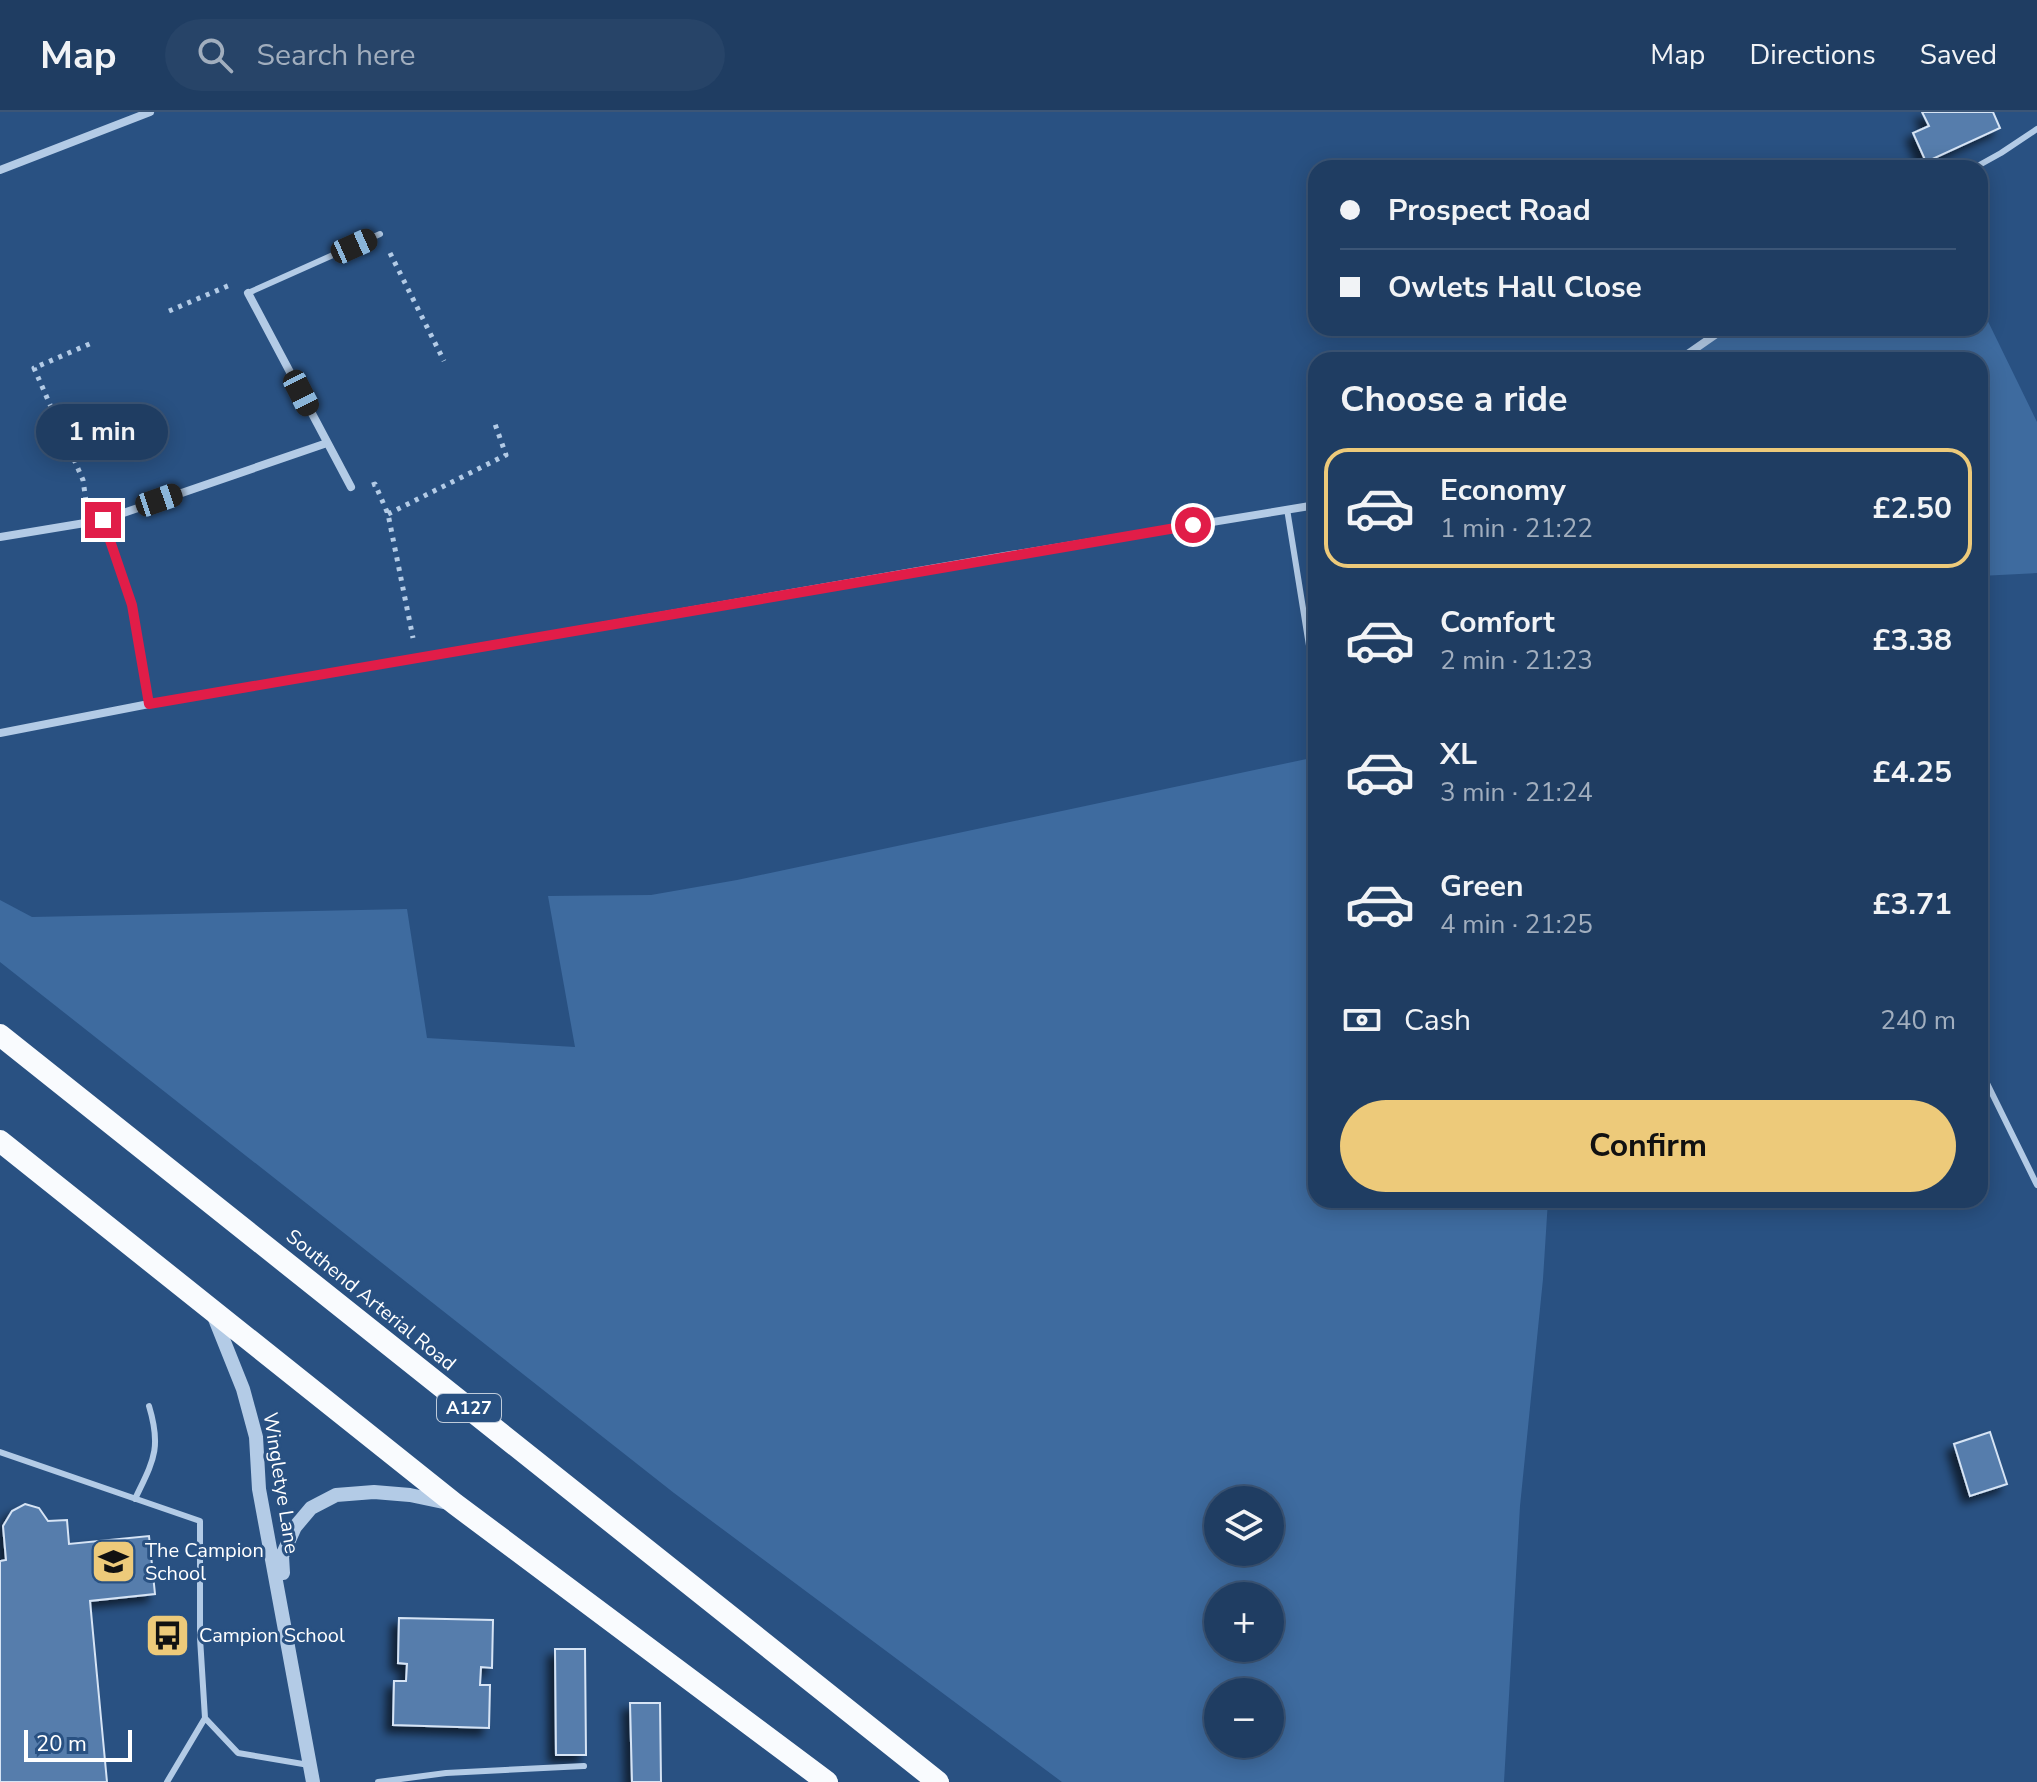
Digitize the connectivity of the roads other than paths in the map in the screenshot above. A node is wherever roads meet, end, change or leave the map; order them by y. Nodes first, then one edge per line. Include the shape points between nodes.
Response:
1 (150, 112) edge
2 (2037, 129) edge
3 (1988, 160) edge
4 (0, 170) edge
5 (380, 234) road end
6 (248, 293) joint
7 (1714, 336) edge
8 (1690, 352) edge
9 (327, 443) junction
10 (351, 487) road end
11 (1308, 506) edge
12 (1287, 509) junction
13 (103, 520) junction
14 (0, 537) edge
15 (1308, 639) edge
16 (149, 704) junction
17 (0, 733) edge
18 (0, 1035) edge
19 (1988, 1085) edge
20 (0, 1141) edge
21 (2037, 1185) edge
22 (212, 1310) junction
23 (149, 1406) dead end
24 (0, 1452) edge
25 (135, 1499) junction
26 (455, 1504) junction
27 (285, 1621) junction
28 (205, 1718) junction
29 (309, 1765) junction
30 (584, 1766) dead end
31 (167, 1782) edge
32 (313, 1782) edge
33 (378, 1782) edge
34 (827, 1782) edge
35 (938, 1782) edge

1 - 4 street
2 - 3 lane
5 - 6 lane
6 - 9 street
7 - 8 street
9 - 10 street
9 - 13 street
11 - 12 street
12 - 15 lane
12 - 16 street
13 - 14 street
13 - 16 street via 132,605
16 - 17 street
18 - 35 highway, Southend Arterial Road / A127
19 - 21 lane
20 - 22 highway
22 - 26 highway
22 - 27 street, Wingletye Lane via 256,1437 259,1489
23 - 25 lane via 156,1444
24 - 25 lane
25 - 28 lane via 200,1521
26 - 27 street, Wingletye Lane via 374,1492 336,1495 311,1508 282,1556
26 - 34 highway
27 - 29 street, Wingletye Lane
28 - 29 lane via 238,1753
28 - 31 lane
29 - 32 street, Wingletye Lane
30 - 33 lane

